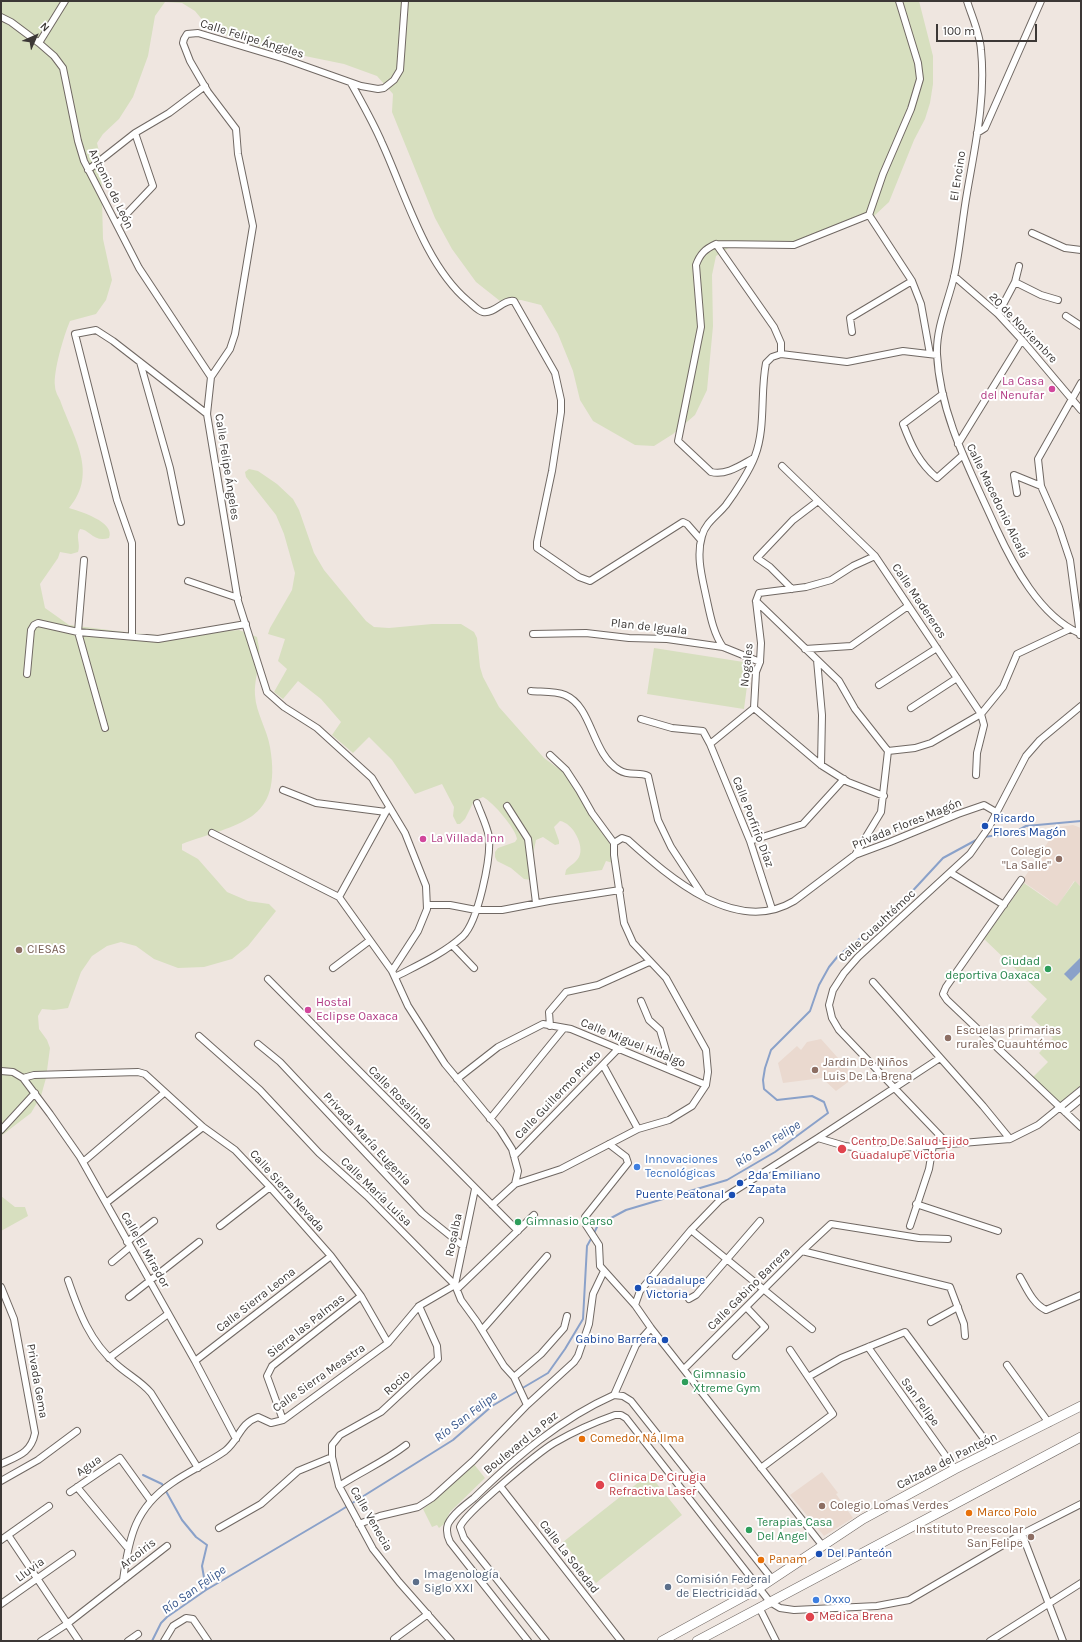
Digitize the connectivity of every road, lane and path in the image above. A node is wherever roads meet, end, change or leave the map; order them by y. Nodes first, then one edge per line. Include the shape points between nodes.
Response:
1 (65, 1) edge
2 (405, 1) edge
3 (899, 1) edge
4 (967, 1) edge
5 (1042, 1) edge
6 (1, 17) edge
7 (39, 43) junction
8 (352, 83) junction
9 (205, 86) junction
10 (135, 133) junction
11 (977, 133) junction
12 (88, 170) junction
13 (868, 215) junction
14 (116, 224) junction
15 (1032, 233) dead end
16 (716, 244) junction
17 (1081, 250) edge
18 (1020, 266) dead end
19 (954, 276) junction
20 (912, 281) junction
21 (1015, 282) junction
22 (1058, 300) dead end
23 (998, 314) junction
24 (1066, 316) dead end
25 (1081, 326) edge
26 (852, 332) dead end
27 (1022, 340) junction
28 (781, 354) junction
29 (930, 354) junction
30 (937, 354) junction
31 (140, 362) junction
32 (211, 377) junction
33 (1081, 383) edge
34 (943, 394) junction
35 (1072, 398) junction
36 (1081, 410) edge
37 (207, 414) junction
38 (958, 444) junction
39 (963, 455) junction
40 (755, 458) junction
41 (782, 466) dead end
42 (1041, 486) junction
43 (1017, 493) dead end
44 (818, 500) junction
45 (181, 522) dead end
46 (701, 540) junction
47 (875, 556) junction
48 (84, 560) dead end
49 (188, 581) dead end
50 (792, 589) junction
51 (238, 598) junction
52 (756, 601) junction
53 (908, 606) junction
54 (246, 624) junction
55 (1070, 629) junction
56 (78, 632) junction
57 (533, 634) dead end
58 (1080, 635) edge
59 (132, 636) junction
60 (723, 647) junction
61 (937, 648) junction
62 (805, 649) junction
63 (817, 660) junction
64 (760, 662) junction
65 (28, 674) dead end
66 (957, 678) junction
67 (879, 685) dead end
68 (531, 691) dead end
69 (1081, 706) edge
70 (754, 708) junction
71 (911, 708) dead end
72 (981, 714) junction
73 (641, 719) dead end
74 (105, 728) dead end
75 (710, 744) junction
76 (888, 751) junction
77 (550, 755) dead end
78 (821, 765) junction
79 (976, 775) dead end
80 (844, 779) junction
81 (283, 790) dead end
82 (884, 796) junction
83 (477, 803) dead end
84 (507, 806) dead end
85 (387, 810) junction
86 (996, 812) junction
87 (212, 832) dead end
88 (750, 841) junction
89 (614, 843) junction
90 (855, 855) junction
91 (951, 873) junction
92 (1021, 880) dead end
93 (620, 890) junction
94 (338, 898) junction
95 (705, 899) junction
96 (536, 904) junction
97 (1004, 904) junction
98 (427, 905) junction
99 (772, 909) junction
100 (476, 910) junction
101 (369, 940) junction
102 (452, 945) junction
103 (650, 962) junction
104 (333, 968) dead end
105 (474, 968) dead end
106 (394, 974) junction
107 (268, 979) dead end
108 (873, 982) dead end
109 (641, 1002) dead end
110 (550, 1026) junction
111 (564, 1028) junction
112 (199, 1036) dead end
113 (258, 1044) dead end
114 (618, 1049) junction
115 (940, 1058) junction
116 (603, 1065) junction
117 (1, 1071) edge
118 (672, 1071) junction
119 (23, 1078) junction
120 (458, 1079) junction
121 (706, 1085) junction
122 (894, 1088) junction
123 (1081, 1090) edge
124 (35, 1093) junction
125 (164, 1093) junction
126 (1081, 1099) edge
127 (1063, 1110) junction
128 (490, 1119) junction
129 (203, 1127) junction
130 (1081, 1127) edge
131 (638, 1129) junction
132 (1, 1130) edge
133 (818, 1138) junction
134 (1010, 1139) junction
135 (609, 1144) junction
136 (948, 1144) junction
137 (933, 1145) junction
138 (514, 1156) junction
139 (83, 1162) junction
140 (515, 1184) junction
141 (270, 1188) junction
142 (475, 1189) junction
143 (106, 1204) junction
144 (916, 1204) junction
145 (492, 1205) junction
146 (534, 1216) dead end
147 (154, 1221) dead end
148 (760, 1221) dead end
149 (220, 1226) dead end
150 (910, 1226) dead end
151 (518, 1230) junction
152 (691, 1230) junction
153 (998, 1231) dead end
154 (948, 1239) dead end
155 (199, 1242) dead end
156 (129, 1244) junction
157 (462, 1246) junction
158 (802, 1251) junction
159 (331, 1256) junction
160 (547, 1256) dead end
161 (727, 1260) junction
162 (112, 1262) dead end
163 (604, 1271) junction
164 (1020, 1277) dead end
165 (68, 1280) dead end
166 (150, 1281) junction
167 (1, 1287) edge
168 (456, 1287) junction
169 (764, 1291) junction
170 (1081, 1295) edge
171 (361, 1296) junction
172 (129, 1297) dead end
173 (689, 1299) dead end
174 (636, 1304) junction
175 (419, 1306) junction
176 (958, 1307) junction
177 (747, 1308) junction
178 (168, 1314) junction
179 (567, 1316) dead end
180 (931, 1322) dead end
181 (651, 1328) junction
182 (812, 1329) dead end
183 (482, 1330) junction
184 (965, 1336) dead end
185 (388, 1343) junction
186 (868, 1347) junction
187 (790, 1350) dead end
188 (736, 1356) dead end
189 (109, 1358) junction
190 (195, 1361) junction
191 (1006, 1365) dead end
192 (684, 1370) junction
193 (808, 1377) junction
194 (515, 1379) junction
195 (614, 1395) junction
196 (527, 1405) junction
197 (1081, 1406) edge
198 (283, 1420) junction
199 (1049, 1422) junction
200 (77, 1430) dead end
201 (1080, 1438) edge
202 (236, 1439) junction
203 (406, 1445) dead end
204 (992, 1451) junction
205 (332, 1457) junction
206 (1, 1464) edge
207 (198, 1468) junction
208 (761, 1468) junction
209 (955, 1469) junction
210 (1, 1481) edge
211 (339, 1486) junction
212 (500, 1486) junction
213 (77, 1487) junction
214 (70, 1492) dead end
215 (151, 1501) junction
216 (1081, 1504) edge
217 (49, 1506) dead end
218 (359, 1524) junction
219 (219, 1528) dead end
220 (1022, 1534) junction
221 (8, 1535) junction
222 (1, 1540) edge
223 (822, 1545) junction
224 (167, 1546) dead end
225 (127, 1547) junction
226 (72, 1554) dead end
227 (37, 1579) junction
228 (772, 1579) junction
229 (123, 1580) junction
230 (1081, 1583) edge
231 (759, 1588) junction
232 (770, 1602) junction
233 (1, 1604) edge
234 (1047, 1604) junction
235 (759, 1607) junction
236 (428, 1614) junction
237 (67, 1624) junction
238 (138, 1634) dead end
239 (394, 1640) edge
240 (41, 1641) edge
241 (79, 1641) edge
242 (128, 1641) edge
243 (164, 1641) edge
244 (208, 1641) edge
245 (451, 1641) edge
246 (528, 1641) edge
247 (546, 1641) edge
248 (621, 1641) edge
249 (662, 1641) edge
250 (697, 1641) edge
251 (776, 1641) edge
252 (990, 1641) edge
253 (1063, 1641) edge

1 - 7 street
2 - 8 street, Calle Felipe Ángeles via 401,63 394,80 384,88 368,88
3 - 13 street via 918,62 920,78 911,109
4 - 11 street, El Encino via 981,49 982,102
5 - 11 street via 985,128
6 - 7 street, Antonio de León
7 - 12 street, Antonio de León via 63,68 80,149
8 - 9 street, Calle Felipe Ángeles via 285,59 190,32 184,39 184,46
8 - 46 street via 379,136 416,224 451,284 460,295 483,312 489,312 514,301 556,377 561,412 537,548 579,577 590,581 683,522
9 - 10 street via 169,113
9 - 32 street, Calle Felipe Ángeles via 236,129 238,154 253,226 235,334 230,349
10 - 12 street
10 - 14 street via 153,186
11 - 19 street, El Encino
12 - 14 street, Antonio de León
13 - 16 street via 794,245
13 - 20 street
14 - 32 street, Antonio de León via 142,272
15 - 17 street via 1066,248
16 - 28 street via 774,327 781,343
16 - 40 street via 700,255 696,265 701,327 678,441 711,472 718,474
18 - 21 street
19 - 23 street, 20 de Noviembre
19 - 30 street, El Encino via 937,338
20 - 26 street via 850,318
20 - 29 street via 921,304
21 - 22 street
21 - 23 street
23 - 27 street, 20 de Noviembre
24 - 25 street
27 - 35 street, 20 de Noviembre
27 - 38 street
28 - 29 street via 847,362 903,351
28 - 40 street via 772,357 766,363 759,444
29 - 30 street
30 - 34 street, Calle Macedonio Alcalá
31 - 37 street
31 - 45 street via 170,468
31 - 59 street via 96,330 75,334 117,500 132,543
32 - 37 street, Calle Felipe Ángeles
33 - 35 street
34 - 38 street, Calle Macedonio Alcalá
34 - 39 street via 903,424 912,447 926,469 937,478
35 - 36 street, 20 de Noviembre
35 - 42 street via 1038,459
37 - 51 street, Calle Felipe Ángeles
38 - 39 street, Calle Macedonio Alcalá
39 - 55 street, Calle Macedonio Alcalá via 1005,548 1048,611
40 - 46 street via 726,505 709,522
41 - 44 street, Calle Madereros
42 - 43 street via 1014,475
42 - 58 street via 1070,560
44 - 47 street, Calle Madereros
44 - 50 street via 793,520 757,558
46 - 60 street via 700,566 703,583 715,632
47 - 50 street via 831,580
47 - 53 street, Calle Madereros
48 - 56 street
49 - 51 street
50 - 52 street via 759,593
51 - 54 street, Calle Felipe Ángeles
52 - 62 street
52 - 64 street, Nogales via 761,643
53 - 61 street, Calle Madereros
53 - 62 street via 850,646
54 - 59 street via 158,639
54 - 85 street, Calle Felipe Ángeles via 267,692 284,707 317,728 355,761 372,778
55 - 58 street, Calle Macedonio Alcalá
55 - 72 street via 1017,654 1003,687
56 - 59 street
56 - 65 street via 38,623 34,625 31,630
56 - 74 street
57 - 60 street, Plan de Iguala via 593,633
60 - 64 street, Plan de Iguala
61 - 66 street, Calle Madereros
61 - 67 street
62 - 63 street
63 - 76 street via 839,681 855,709
63 - 78 street via 822,715
64 - 70 street, Nogales via 756,672
66 - 71 street
66 - 72 street, Calle Madereros
68 - 95 street via 564,695 579,705 601,752 619,770 630,775 643,773 648,776 658,820 671,847
69 - 86 street, Calle Cuauhtémoc via 1040,740 1026,756
70 - 75 street
70 - 78 street
72 - 76 street via 931,743
72 - 79 street via 984,725 977,753
73 - 75 street, Calle Porfirio Díaz via 672,728 703,731
75 - 88 street, Calle Porfirio Díaz
76 - 82 street
77 - 89 street via 566,770 592,814
78 - 80 street
80 - 82 street
80 - 88 street via 803,824
81 - 85 street via 316,804
82 - 90 street via 881,812
83 - 100 street via 488,836 489,858
84 - 96 street via 528,840
85 - 94 street
85 - 98 street, Calle Felipe Ángeles via 405,833 426,886
86 - 90 street, Privada Flores Magón via 984,805
86 - 91 street, Calle Cuauhtémoc via 980,842
87 - 94 street
88 - 99 street, Calle Porfirio Díaz
89 - 93 street
89 - 95 street, Privada Flores Magón via 622,838 628,840
90 - 99 street, Privada Flores Magón via 794,901
91 - 97 street
91 - 122 street, Calle Cuauhtémoc via 858,957 837,982 831,995 830,1012 835,1025
92 - 97 street
93 - 96 street
93 - 103 street via 624,922 633,943
94 - 101 street
95 - 99 street, Privada Flores Magón via 726,908 747,912
96 - 100 street via 502,910
97 - 127 street via 946,986 943,994
98 - 100 street via 450,904
98 - 106 street, Calle Felipe Ángeles via 418,931
100 - 102 street via 464,935
101 - 104 street
101 - 106 street
102 - 105 street
102 - 106 street via 439,954
103 - 110 street via 598,985 566,992 548,1012
103 - 121 street via 666,978 706,1050
106 - 120 street via 408,1006 445,1064
107 - 142 street, Calle Rosalinda
108 - 115 street
109 - 118 street via 649,1020 660,1030
110 - 111 street, Calle Miguel Hidalgo
110 - 120 street, Calle Miguel Hidalgo via 543,1024 498,1047
111 - 114 street, Calle Miguel Hidalgo
111 - 128 street
112 - 168 street, Calle María Luisa via 260,1090 319,1153 367,1196
113 - 157 street, Privada María Eugenia via 280,1062 422,1213
114 - 116 street, Calle Guillermo Prieto
114 - 118 street, Calle Miguel Hidalgo
115 - 122 street
115 - 134 street
116 - 131 street
116 - 138 street, Calle Guillermo Prieto
117 - 119 street via 13,1072
118 - 121 street, Calle Miguel Hidalgo
119 - 124 street, Calle El Mirador
119 - 125 street, Calle Sierra Nevada via 42,1074 138,1072 145,1074
120 - 128 street
121 - 131 street via 692,1106 669,1120
122 - 133 street
122 - 136 street, Calle Cuauhtémoc
123 - 127 street
124 - 132 street
124 - 139 street, Calle El Mirador
125 - 129 street, Calle Sierra Nevada
125 - 139 street
126 - 127 street
127 - 130 street
127 - 134 street
128 - 138 street via 512,1149
129 - 141 street, Calle Sierra Nevada via 235,1150
129 - 143 street
131 - 135 street
133 - 137 street via 845,1146 878,1150
133 - 152 street via 720,1200
134 - 136 street
135 - 140 street via 561,1169
135 - 163 street via 626,1157 628,1165 584,1220 599,1246 598,1262
136 - 137 street
137 - 144 street via 929,1169
138 - 140 street via 518,1171
139 - 143 street, Calle El Mirador
140 - 145 street
141 - 149 street
141 - 159 street, Calle Sierra Nevada
142 - 145 street, Calle Rosalinda
142 - 157 street, Rosalba
143 - 156 street, Calle El Mirador
144 - 150 street
144 - 153 street
145 - 151 street, Calle Rosalinda
146 - 151 street, Calle Sierra Meastra
147 - 156 street
148 - 161 street
151 - 168 street, Calle Sierra Meastra
152 - 161 street
152 - 174 street via 640,1291
154 - 158 street, Calle Gabino Barrera via 918,1238 831,1224
155 - 166 street
156 - 162 street
156 - 166 street, Calle El Mirador
157 - 168 street, Rosalba
158 - 169 street, Calle Gabino Barrera
158 - 176 street via 950,1287
159 - 171 street, Calle Sierra Nevada
159 - 190 street, Calle Sierra Leona
160 - 183 street
161 - 169 street
161 - 173 street via 696,1295
163 - 174 street
163 - 196 street via 593,1294 590,1320 578,1356
164 - 170 street via 1035,1302 1046,1310
165 - 189 street via 80,1315 97,1345
166 - 172 street
166 - 178 street, Calle El Mirador
167 - 206 street, Privada Gema via 14,1319 35,1433 34,1442 29,1449
168 - 175 street, Calle Sierra Meastra
168 - 183 street, Calle María Luisa via 461,1300
169 - 177 street, Calle Gabino Barrera
169 - 182 street
171 - 185 street, Calle Sierra Nevada
171 - 198 street, Sierra las Palmas via 272,1366 267,1376
174 - 181 street
175 - 185 street, Calle Sierra Meastra
175 - 205 street, Rocio via 437,1346 438,1359 410,1388 381,1412 340,1435 332,1445
176 - 180 street
176 - 184 street
177 - 188 street via 765,1327
177 - 192 street, Calle Gabino Barrera
178 - 189 street
178 - 190 street, Calle El Mirador
179 - 194 street via 564,1328
181 - 192 street
181 - 195 street via 636,1345
183 - 194 street, Calle María Luisa
185 - 198 street, Calle Sierra Meastra
186 - 193 street via 841,1358
186 - 204 street via 904,1332
186 - 209 street, San Felipe
187 - 193 street
189 - 207 street via 151,1393
190 - 202 street, Calle El Mirador
191 - 199 street
192 - 208 street
193 - 208 street via 833,1414
194 - 196 street, Calle María Luisa
195 - 228 street via 623,1396 631,1401
195 - 246 street, Boulevard La Paz via 552,1429 494,1478 448,1525 450,1542
196 - 218 street via 469,1465 425,1503
197 - 199 street, Calzada del Panteón
198 - 202 street, Calle Sierra Meastra via 271,1423 258,1417 248,1421
199 - 204 street, Calzada del Panteón
200 - 210 street via 38,1460
201 - 232 street
202 - 207 street, Calle Sierra Meastra via 226,1450
203 - 211 street via 376,1466 358,1473
204 - 209 street, Calzada del Panteón
205 - 211 street, Calle Venecia
205 - 219 street via 298,1471 261,1504
207 - 215 street, Calle Sierra Meastra via 173,1482
208 - 223 street
209 - 223 street, Calzada del Panteón via 863,1519
211 - 218 street, Calle Venecia
212 - 231 street, Boulevard La Paz via 554,1443 621,1414
212 - 247 street, Boulevard La Paz via 463,1520 460,1530
212 - 248 street, Calle La Soledad
213 - 214 street, Agua
213 - 215 street, Agua via 120,1458
213 - 225 street
215 - 225 street, Calle Sierra Meastra via 132,1531
216 - 220 street
217 - 221 street
218 - 236 street, Calle Venecia via 373,1549
220 - 232 street via 909,1600 876,1606 794,1610 780,1608
220 - 234 street
221 - 222 street
221 - 227 street
223 - 228 street, Calzada del Panteón
224 - 229 street, Arcoiris
225 - 229 street, Calle Sierra Meastra
226 - 227 street, Lluvia
227 - 233 street, Lluvia
227 - 237 street
228 - 231 street, Calzada del Panteón
229 - 237 street, Arcoiris
230 - 234 street
231 - 232 street
231 - 249 street, Calzada del Panteón
232 - 235 street
234 - 252 street
234 - 253 street
235 - 250 street
235 - 251 street
236 - 239 street
236 - 245 street, Calle Venecia
237 - 240 street
237 - 241 street
238 - 242 street
243 - 244 street via 173,1626 186,1618 193,1619

